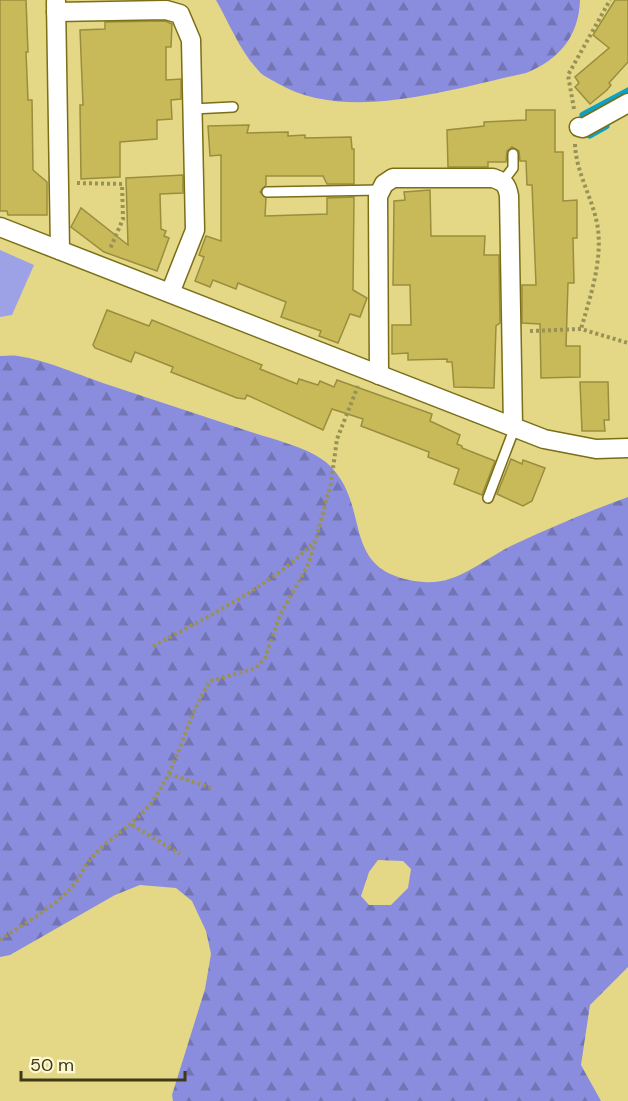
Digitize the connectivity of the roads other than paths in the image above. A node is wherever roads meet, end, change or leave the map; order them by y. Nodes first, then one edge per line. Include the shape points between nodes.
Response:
1 (56, 6) edge
2 (628, 104) edge
3 (233, 107) dead end
4 (192, 109) junction
5 (579, 126) road end
6 (513, 154) dead end
7 (503, 181) junction
8 (381, 190) junction
9 (267, 192) dead end
10 (0, 227) edge
11 (60, 250) junction
12 (170, 293) junction
13 (372, 373) junction
14 (514, 426) junction
15 (628, 448) edge
16 (488, 498) dead end

1 - 4 street via 166,10 180,14 191,40
1 - 11 street
2 - 5 street via 583,128
3 - 4 lane
4 - 12 street via 195,230
6 - 7 lane via 513,168
7 - 8 street via 393,178
7 - 14 street via 509,196
8 - 9 lane
8 - 13 street
10 - 11 street
11 - 12 street
12 - 13 street
13 - 14 street
14 - 15 street via 554,441 596,449
14 - 16 lane

